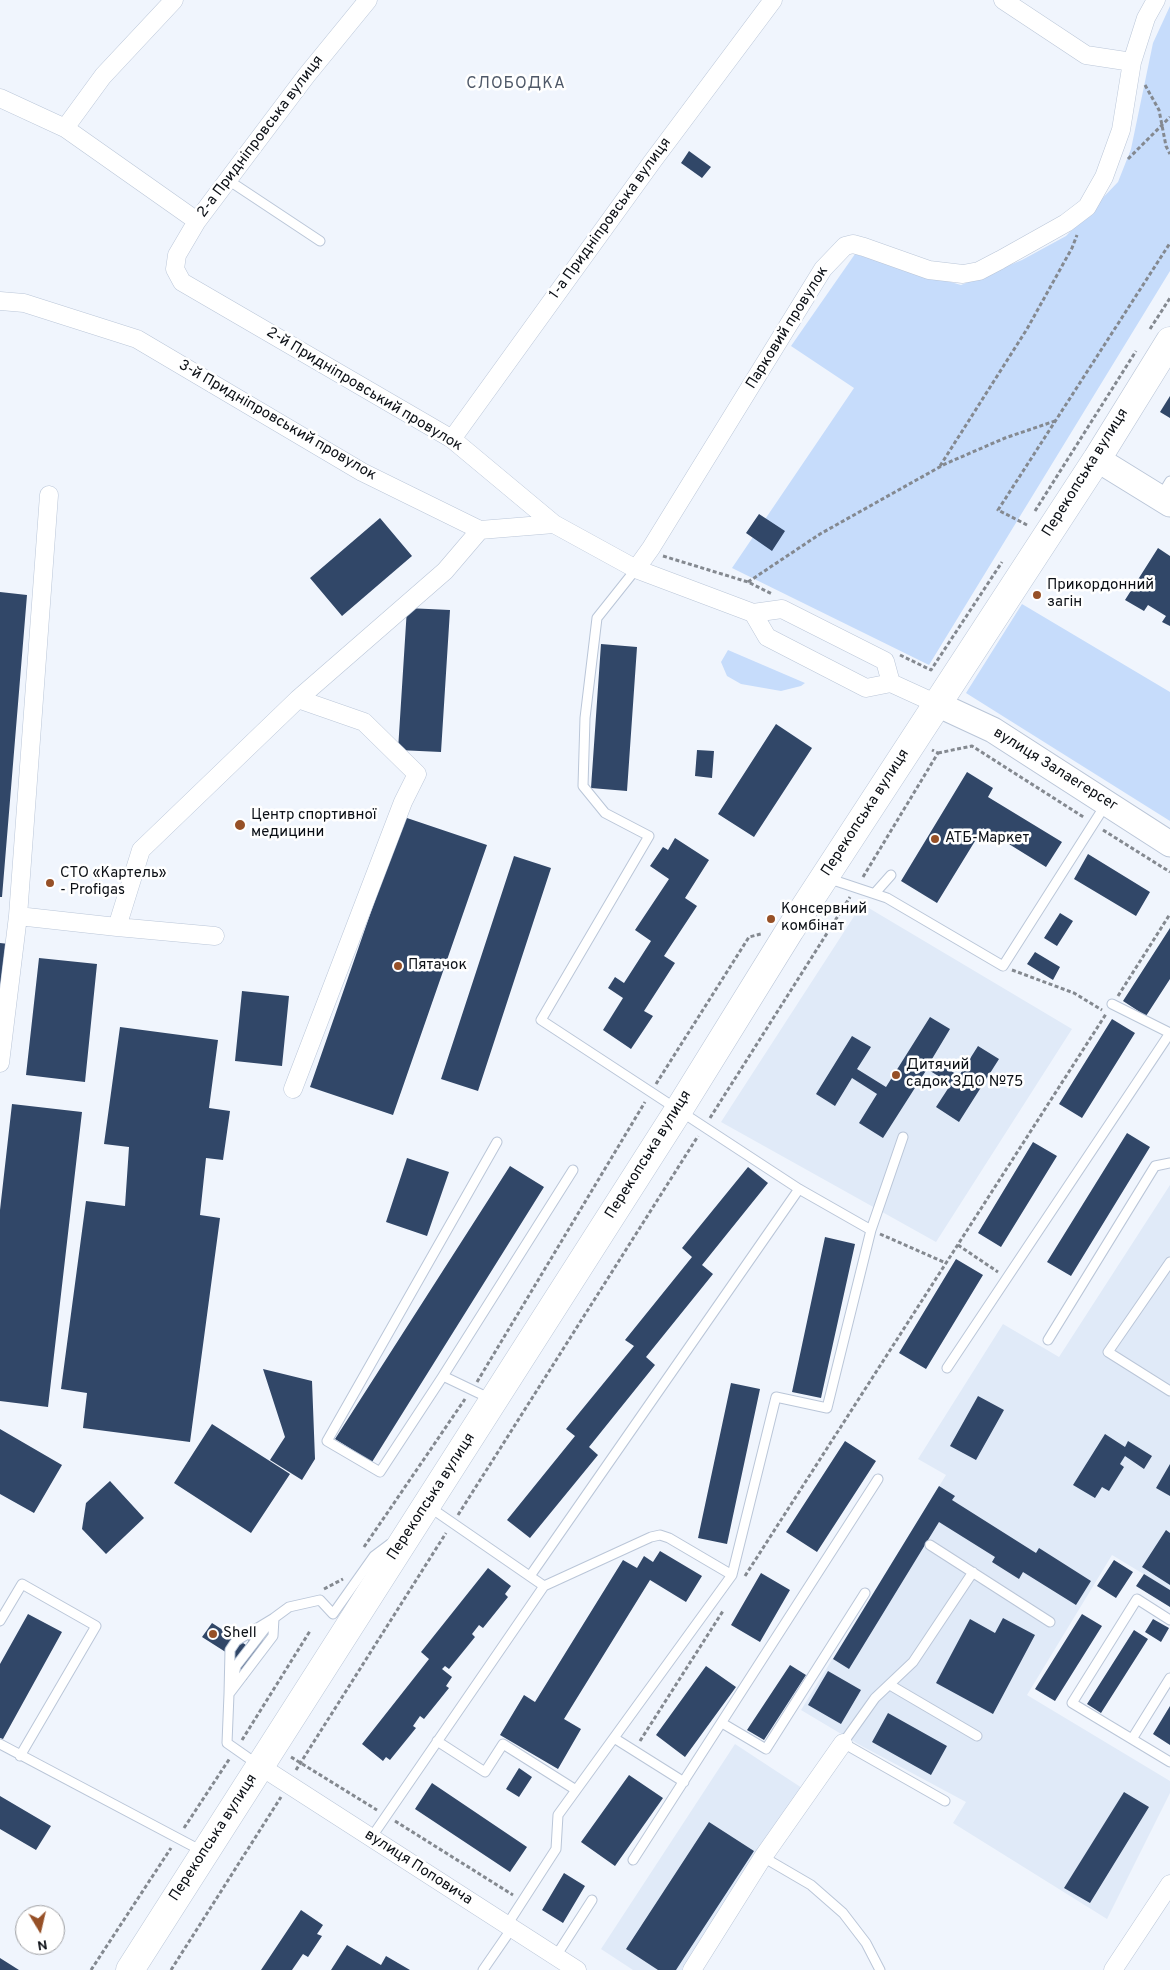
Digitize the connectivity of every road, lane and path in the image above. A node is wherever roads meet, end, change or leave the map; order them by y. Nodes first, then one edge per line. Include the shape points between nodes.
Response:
1 (174, 0) edge
2 (368, 0) edge
3 (773, 0) edge
4 (1003, 0) edge
5 (1156, 0) edge
6 (1132, 62) junction
7 (0, 98) edge
8 (1170, 117) edge
9 (1162, 126) junction
10 (65, 128) junction
11 (1170, 154) edge
12 (1104, 177) junction
13 (228, 180) junction
14 (1087, 207) junction
15 (197, 221) junction
16 (320, 241) dead end
17 (1170, 243) edge
18 (182, 282) joint
19 (1170, 298) edge
20 (0, 301) edge
21 (1159, 336) edge
22 (1138, 348) dead end
23 (1056, 421) junction
24 (452, 439) junction
25 (1097, 459) junction
26 (940, 466) junction
27 (1167, 494) edge
28 (49, 495) dead end
29 (554, 524) junction
30 (1027, 525) junction
31 (480, 530) junction
32 (1021, 533) dead end
33 (651, 548) junction
34 (1005, 557) dead end
35 (636, 569) junction
36 (753, 613) junction
37 (931, 670) dead end
38 (891, 683) junction
39 (298, 698) junction
40 (937, 704) junction
41 (928, 747) dead end
42 (938, 753) junction
43 (1106, 803) junction
44 (1093, 823) junction
45 (1170, 844) edge
46 (1170, 872) edge
47 (891, 875) dead end
48 (824, 878) junction
49 (856, 887) junction
50 (875, 893) junction
51 (1170, 914) edge
52 (18, 916) junction
53 (117, 927) junction
54 (763, 930) dead end
55 (214, 936) dead end
56 (1002, 966) junction
57 (1112, 1004) junction
58 (1107, 1013) junction
59 (1170, 1033) edge
60 (0, 1064) edge
61 (293, 1089) dead end
62 (650, 1093) junction
63 (678, 1111) junction
64 (703, 1128) junction
65 (903, 1137) dead end
66 (497, 1142) dead end
67 (1170, 1163) edge
68 (573, 1170) dead end
69 (799, 1189) junction
70 (871, 1230) junction
71 (958, 1245) junction
72 (1170, 1262) edge
73 (946, 1263) junction
74 (1007, 1278) junction
75 (1048, 1340) dead end
76 (947, 1368) dead end
77 (443, 1376) junction
78 (1170, 1391) edge
79 (483, 1394) junction
80 (878, 1479) dead end
81 (426, 1505) junction
82 (453, 1523) junction
83 (409, 1532) junction
84 (930, 1545) dead end
85 (360, 1554) dead end
86 (973, 1572) junction
87 (732, 1575) junction
88 (530, 1576) junction
89 (344, 1578) dead end
90 (742, 1582) dead end
91 (544, 1586) junction
92 (319, 1592) dead end
93 (865, 1594) dead end
94 (726, 1606) dead end
95 (274, 1618) junction
96 (1170, 1620) edge
97 (0, 1621) edge
98 (1050, 1622) dead end
99 (310, 1630) dead end
100 (1170, 1678) edge
101 (890, 1685) junction
102 (229, 1694) junction
103 (722, 1723) junction
104 (977, 1736) dead end
105 (614, 1738) junction
106 (1132, 1739) junction
107 (437, 1741) junction
108 (843, 1743) junction
109 (0, 1744) edge
110 (235, 1750) junction
111 (634, 1750) junction
112 (20, 1756) junction
113 (301, 1762) junction
114 (1170, 1762) edge
115 (260, 1766) junction
116 (684, 1782) junction
117 (288, 1785) junction
118 (576, 1790) junction
119 (945, 1801) dead end
120 (386, 1816) junction
121 (178, 1838) junction
122 (371, 1838) junction
123 (204, 1853) junction
124 (763, 1857) junction
125 (633, 1860) dead end
126 (1170, 1884) edge
127 (592, 1900) dead end
128 (522, 1901) junction
129 (510, 1926) junction
130 (556, 1956) junction
131 (1118, 1968) edge
132 (92, 1970) edge
133 (130, 1970) edge
134 (171, 1970) edge
135 (483, 1970) edge
136 (577, 1970) edge
137 (692, 1970) edge
138 (880, 1970) edge

1 - 10 street via 103,76
2 - 13 street, 2-а Придніпровська вулиця
3 - 24 street, 1-а Придніпровська вулиця
4 - 6 street via 1086,55
5 - 6 street, Парковий провулок via 1146,18
6 - 9 path via 1159,110
6 - 12 street, Парковий провулок via 1121,130
7 - 10 street
8 - 9 path
9 - 11 path
9 - 12 path via 1120,168
10 - 15 street
12 - 14 street, Парковий провулок
13 - 15 street, 2-а Придніпровська вулиця
13 - 16 lane
14 - 26 path via 1072,248 1027,329
14 - 33 street, Парковий провулок via 1066,223 1000,260 979,271 962,274 929,270 853,244 845,246 823,269
15 - 18 street, 2-а Придніпровська вулиця via 177,255 175,269
17 - 23 path
18 - 24 street, 2-й Придніпровський провулок
19 - 21 path
20 - 31 street, 3-й Придніпровський провулок via 24,303 137,339 362,472
21 - 25 main road, Перекопська вулиця
22 - 30 path
23 - 26 path via 1005,438
23 - 30 path via 998,510
24 - 29 street, 2-й Придніпровський провулок
25 - 27 main road
25 - 40 main road, Перекопська вулиця
26 - 33 path via 820,534 748,582 666,558
28 - 52 street
29 - 31 street
29 - 35 street, 2-й Придніпровський провулок
30 - 32 path
31 - 39 street via 445,571
33 - 35 street, Парковий провулок
34 - 37 path
35 - 36 street, 2-й Придніпровський провулок
35 - 62 lane via 597,618 585,718 583,786 606,813 650,836 541,1020
36 - 38 street via 767,637 866,688
36 - 38 street, 2-й Придніпровський провулок via 782,609 885,661
38 - 40 street
39 - 53 street via 141,850
39 - 61 street via 364,722 417,774 403,802
40 - 43 main road, вулиця Залаегерсег via 993,730
40 - 48 main road, Перекопська вулиця
41 - 42 path
42 - 44 path via 972,746
42 - 49 path
43 - 44 lane
43 - 45 main road, вулиця Залаегерсег
44 - 46 path
44 - 56 lane
47 - 50 lane
48 - 49 lane
48 - 63 main road, Перекопська вулиця
49 - 50 lane
49 - 64 path
50 - 56 lane
51 - 57 path
52 - 53 street
52 - 60 street
53 - 55 street
54 - 62 path via 759,936 749,938
56 - 58 path via 1074,993
57 - 58 path
57 - 59 lane
58 - 71 path
59 - 74 lane
62 - 63 lane
62 - 79 path
63 - 64 lane
63 - 79 main road, Перекопська вулиця
64 - 69 lane
64 - 82 path
65 - 70 lane
66 - 77 lane via 327,1440 380,1472
67 - 75 lane via 1155,1166
68 - 77 lane
69 - 70 lane
69 - 88 lane
70 - 73 path
70 - 87 lane via 827,1408 776,1397
71 - 73 path
71 - 74 path
72 - 78 lane via 1108,1352
73 - 90 path
74 - 76 lane
77 - 79 lane
79 - 81 main road, Перекопська вулиця
79 - 85 path
80 - 103 lane
81 - 82 lane
81 - 83 main road, Перекопська вулиця
82 - 88 lane
82 - 113 path
83 - 95 lane via 374,1556 334,1614 320,1600 289,1607
83 - 115 main road, Перекопська вулиця
84 - 86 lane
86 - 98 lane
86 - 101 lane via 913,1662
87 - 91 lane via 660,1535
87 - 105 lane
88 - 91 lane
89 - 92 path
91 - 107 lane
93 - 103 lane via 766,1749
94 - 111 path
95 - 102 lane via 273,1636
95 - 102 lane via 236,1641 230,1650
96 - 106 lane via 1137,1599 1072,1703
97 - 112 lane via 22,1584 96,1626
99 - 110 path
100 - 106 lane
101 - 104 lane
101 - 108 lane via 875,1698
102 - 110 lane via 227,1744
103 - 116 lane
105 - 111 lane
105 - 118 lane
106 - 114 lane
107 - 118 lane via 485,1772 502,1744
107 - 120 lane
108 - 119 lane
108 - 124 street
109 - 112 lane
110 - 115 lane
110 - 121 path
111 - 116 lane
112 - 121 lane
113 - 117 path
113 - 120 path
115 - 117 street, вулиця Поповича
115 - 123 main road, Перекопська вулиця
116 - 125 lane
117 - 122 street, вулиця Поповича
117 - 134 path
118 - 128 lane via 558,1815 556,1849
120 - 122 lane
120 - 128 path
121 - 123 lane
121 - 132 path
122 - 129 street, вулиця Поповича
123 - 133 main road, Перекопська вулиця
124 - 137 street
124 - 138 lane via 811,1885 843,1913 866,1943
126 - 131 street
127 - 130 lane
128 - 129 lane
129 - 130 street, вулиця Поповича
129 - 135 lane
130 - 136 street, вулиця Поповича

